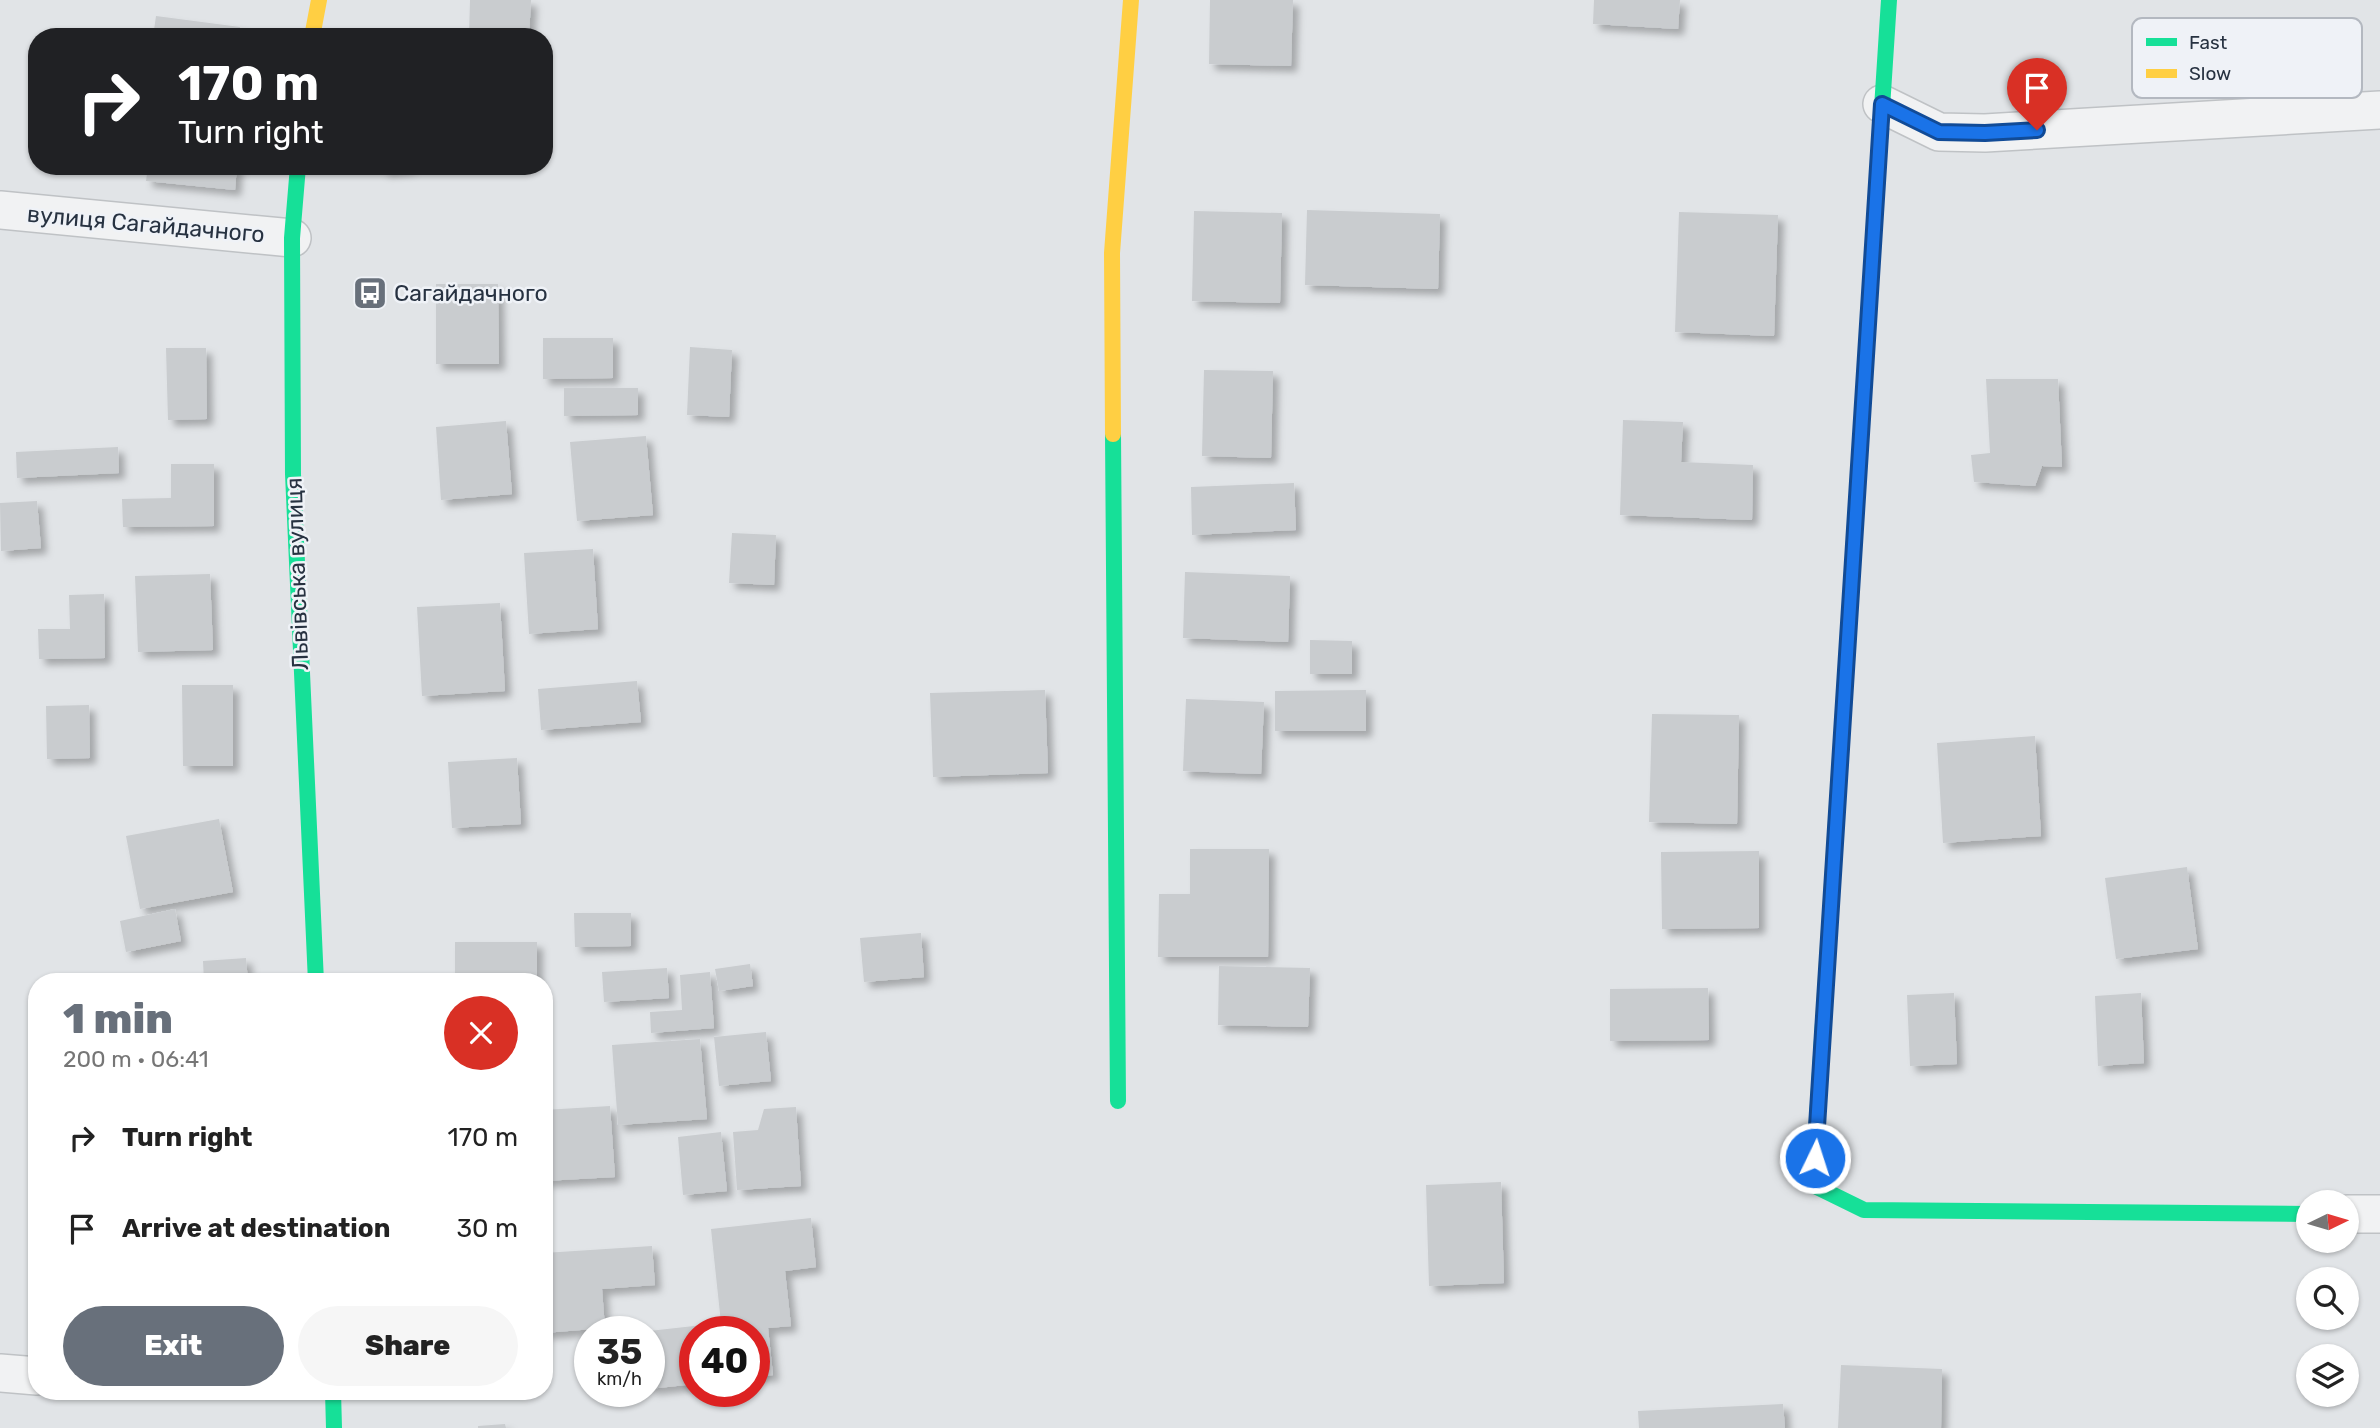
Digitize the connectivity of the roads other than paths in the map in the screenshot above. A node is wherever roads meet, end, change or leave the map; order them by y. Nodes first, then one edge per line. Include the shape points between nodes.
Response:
1 (319, 0) edge
2 (1131, 0) edge
3 (1889, 0) edge
4 (314, 28) edge
5 (1882, 104) junction
6 (2380, 110) edge
7 (297, 175) edge
8 (0, 211) edge
9 (292, 238) junction
10 (316, 973) edge
11 (1118, 1101) dead end
12 (2296, 1213) edge
13 (2359, 1214) edge
14 (2380, 1214) edge
15 (0, 1373) edge
16 (28, 1375) edge
17 (333, 1400) edge
18 (334, 1428) edge

1 - 4 street
2 - 11 street via 1112,253
3 - 5 street
5 - 6 street via 1939,132
5 - 12 street via 1813,1185 1864,1210
7 - 9 street, Львівська вулиця
8 - 9 street, вулиця Сагайдачного
9 - 10 street, Львівська вулиця via 293,474
13 - 14 street
15 - 16 street
17 - 18 street

